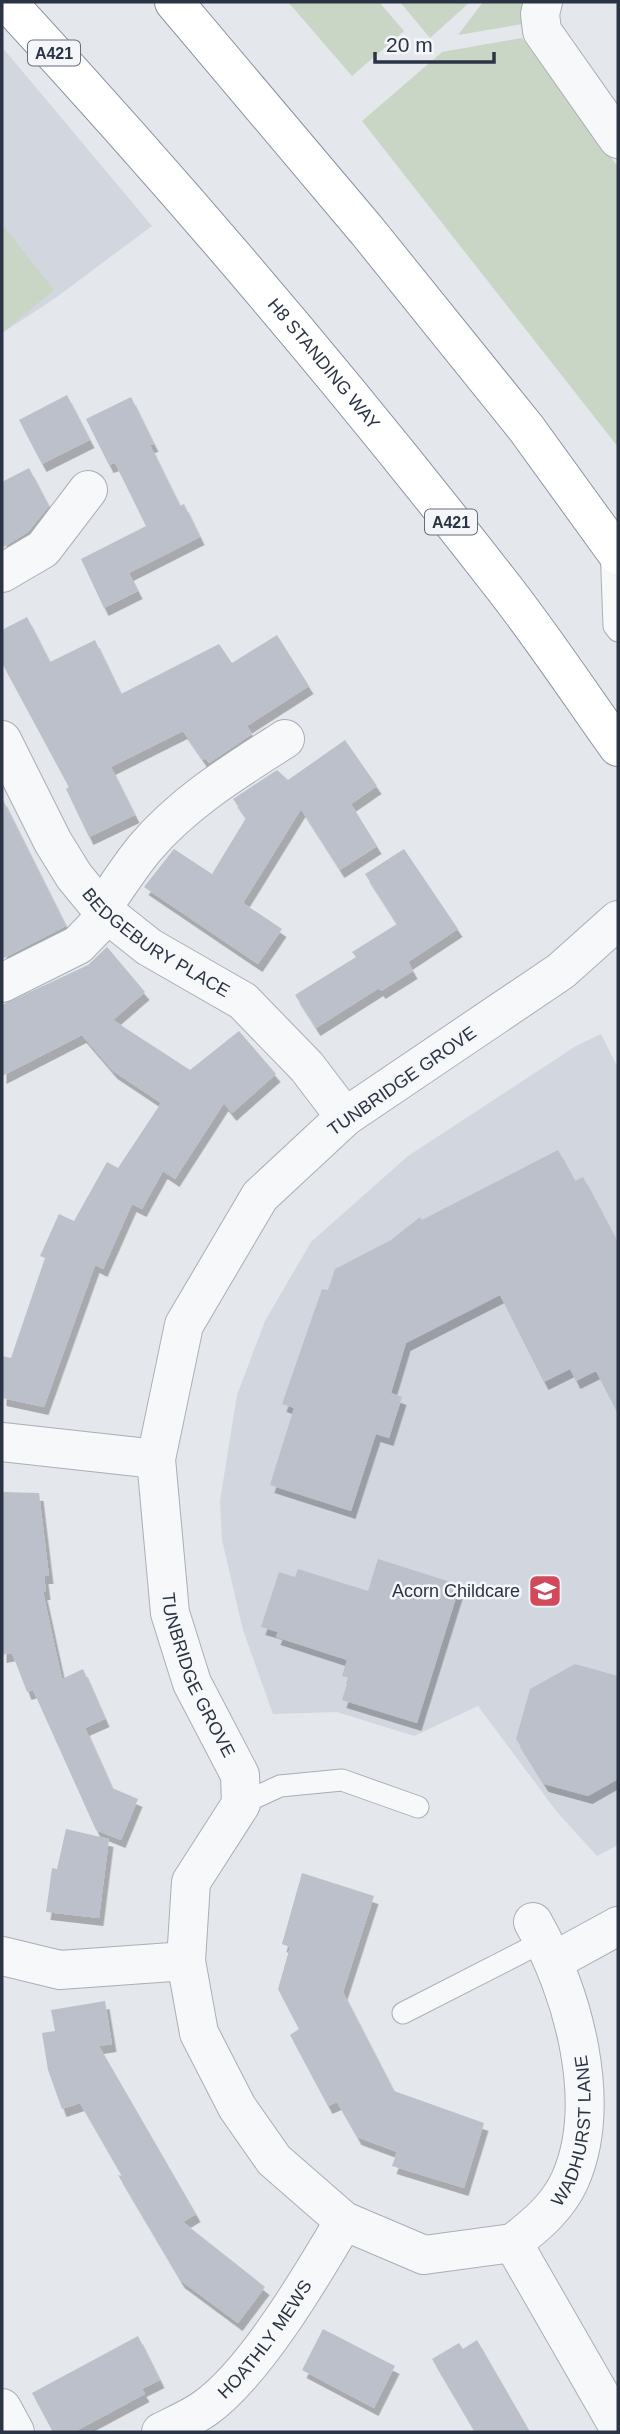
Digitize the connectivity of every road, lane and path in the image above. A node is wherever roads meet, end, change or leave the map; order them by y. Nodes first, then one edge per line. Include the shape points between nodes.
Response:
1 (7, 2) edge
2 (543, 2) edge
3 (182, 10) edge
4 (618, 139) edge
5 (88, 490) dead end
6 (614, 550) edge
7 (2, 573) edge
8 (618, 631) edge
9 (285, 739) dead end
10 (2, 740) edge
11 (618, 747) edge
12 (105, 911) junction
13 (617, 946) edge
14 (2, 983) edge
15 (345, 1117) junction
16 (2, 1442) edge
17 (156, 1459) junction
18 (241, 1804) junction
19 (418, 1807) dead end
20 (618, 1926) edge
21 (544, 1941) junction
22 (2, 1956) edge
23 (186, 1961) junction
24 (403, 2013) dead end
25 (344, 2221) junction
26 (513, 2243) junction
27 (612, 2402) edge
28 (2, 2409) edge
29 (15, 2432) edge
30 (161, 2432) edge

1 - 11 highway, H8 STANDING WAY / A421 via 274,305 498,580
2 - 4 street via 542,31
3 - 6 highway via 526,428
5 - 7 street via 43,549
6 - 8 lane via 614,626
9 - 12 street via 209,789 172,820 145,848
10 - 12 street, BEDGEBURY PLACE via 53,842 74,876
12 - 14 street via 78,945
12 - 15 street, BEDGEBURY PLACE via 149,947 243,1001 307,1067
13 - 15 street, TUNBRIDGE GROVE via 561,971
15 - 17 street, TUNBRIDGE GROVE via 260,1196 184,1325
16 - 17 street
17 - 18 street, TUNBRIDGE GROVE via 170,1613 192,1683 240,1775
18 - 19 lane via 281,1786 342,1780
18 - 23 street via 191,1882
20 - 21 street
21 - 24 lane
21 - 26 street, WADHURST LANE via 573,2018 583,2112 579,2157 569,2182 543,2220
22 - 23 street via 60,1970
23 - 25 street via 199,2033 237,2107 286,2173
25 - 26 street via 424,2255
25 - 30 street, HOATHLY MEWS via 314,2273 239,2378 204,2409
26 - 27 street
28 - 29 street

